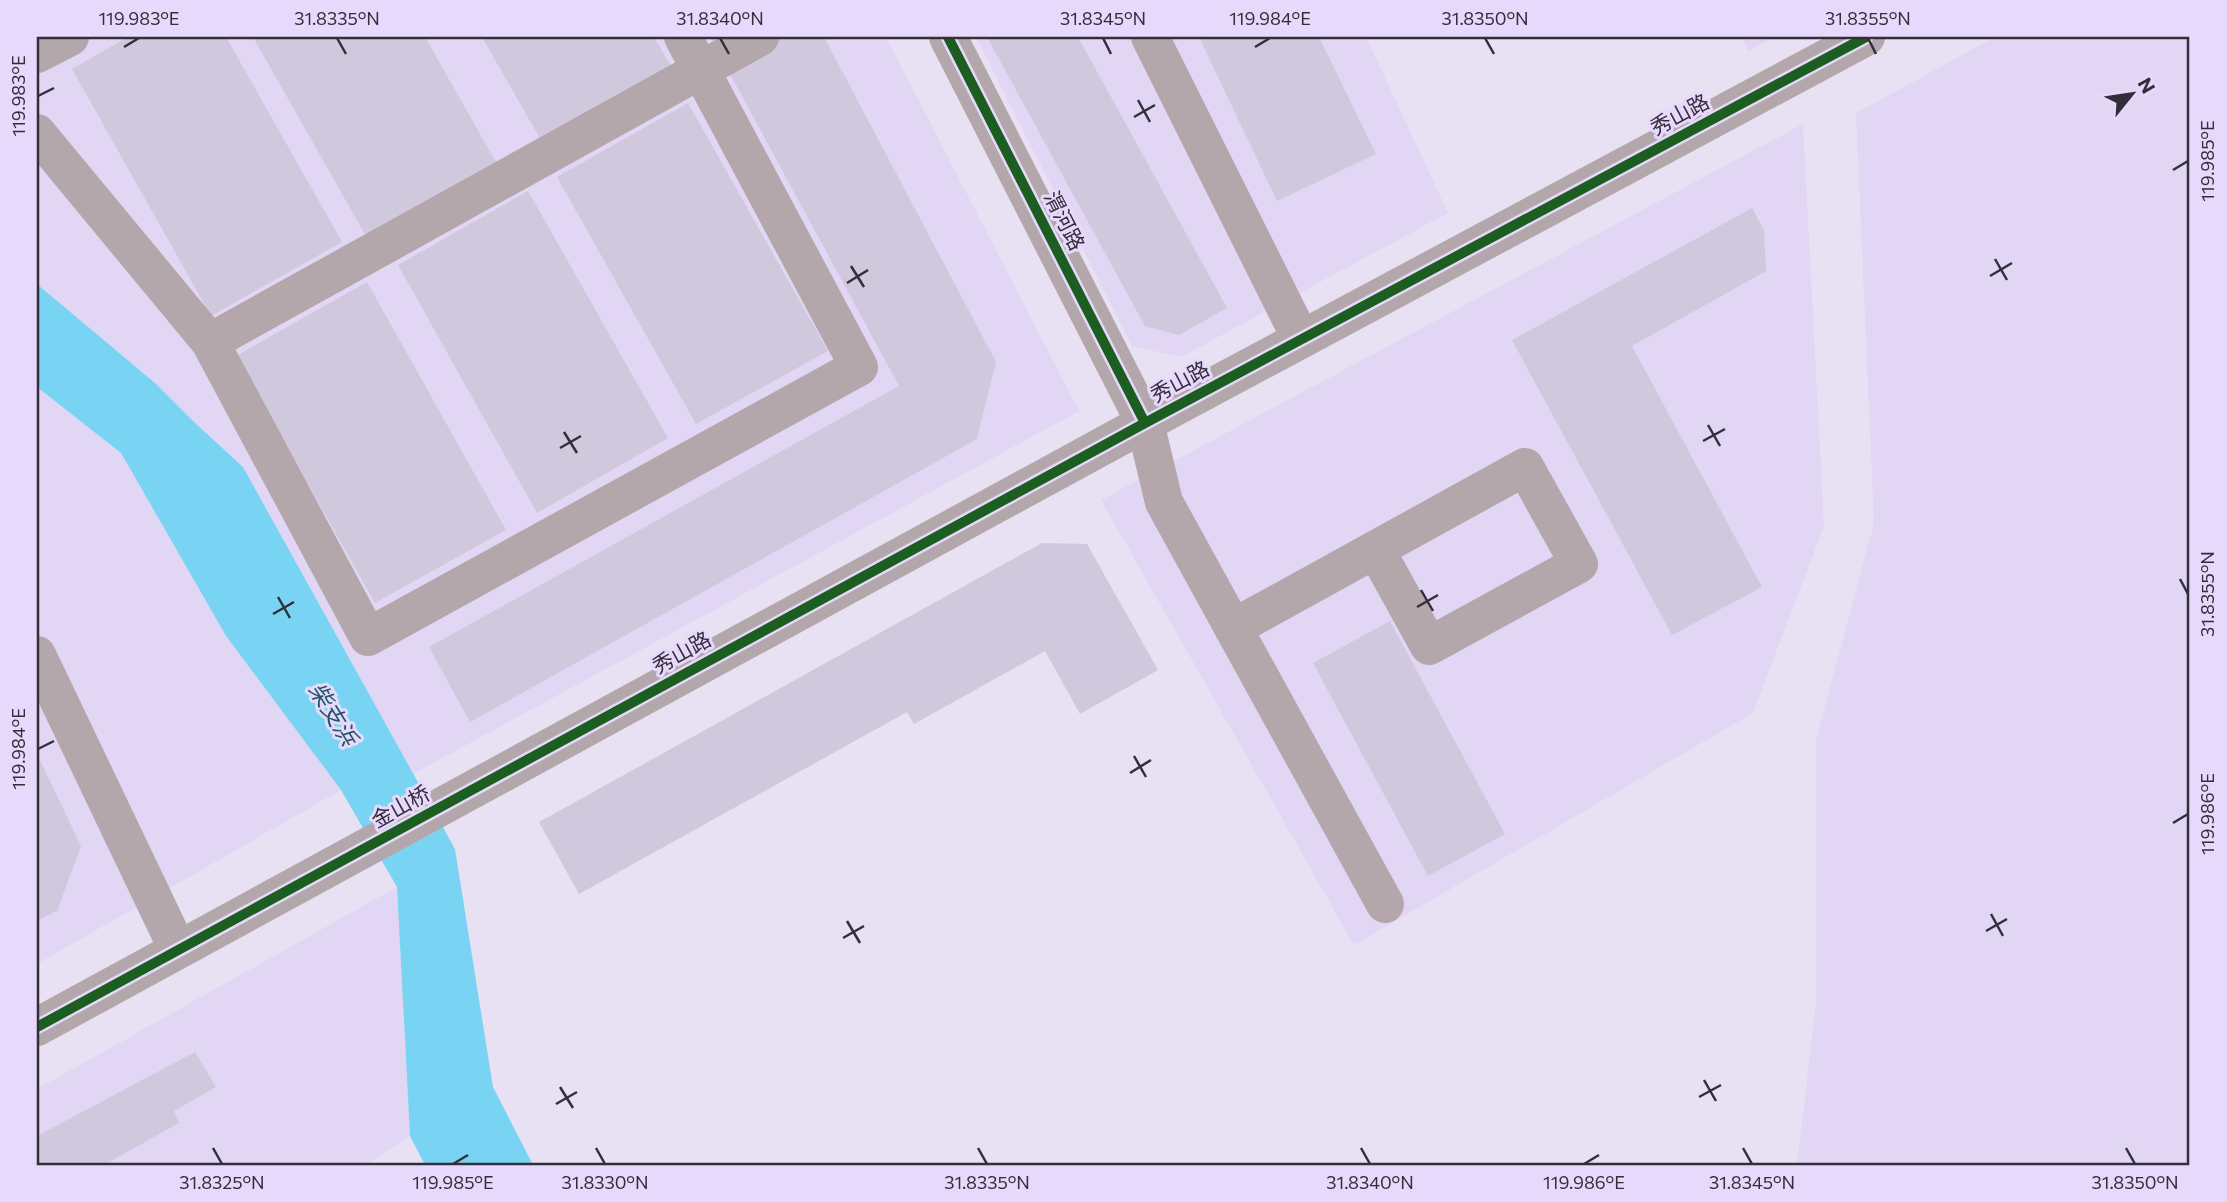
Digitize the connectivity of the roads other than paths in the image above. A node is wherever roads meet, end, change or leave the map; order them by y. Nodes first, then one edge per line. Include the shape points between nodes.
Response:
1 (70, 37) edge
2 (760, 37) edge
3 (948, 37) edge
4 (1150, 37) edge
5 (1799, 37) edge
6 (1866, 37) edge
7 (692, 53) edge
8 (37, 54) edge
9 (1796, 74) junction
10 (37, 133) edge
11 (1301, 339) junction
12 (210, 342) junction
13 (1145, 423) junction
14 (1376, 550) junction
15 (1233, 628) junction
16 (37, 656) edge
17 (514, 766) joint
18 (1385, 904) dead end
19 (178, 950) junction
20 (37, 1027) edge

1 - 8 street
2 - 7 street
3 - 13 street, 渭河路
4 - 11 street
5 - 9 street
6 - 9 street, 秀山路
7 - 12 street
7 - 12 street via 859,367 368,637
9 - 11 street, 秀山路
10 - 12 street
11 - 13 street, 秀山路
13 - 15 street, 渭河路 via 1164,502
13 - 17 street, 秀山路
14 - 14 street via 1525,467 1579,564 1429,646
14 - 15 street
15 - 18 street, 渭河路
16 - 19 street
17 - 19 street, 金山桥
19 - 20 street, 金山桥

